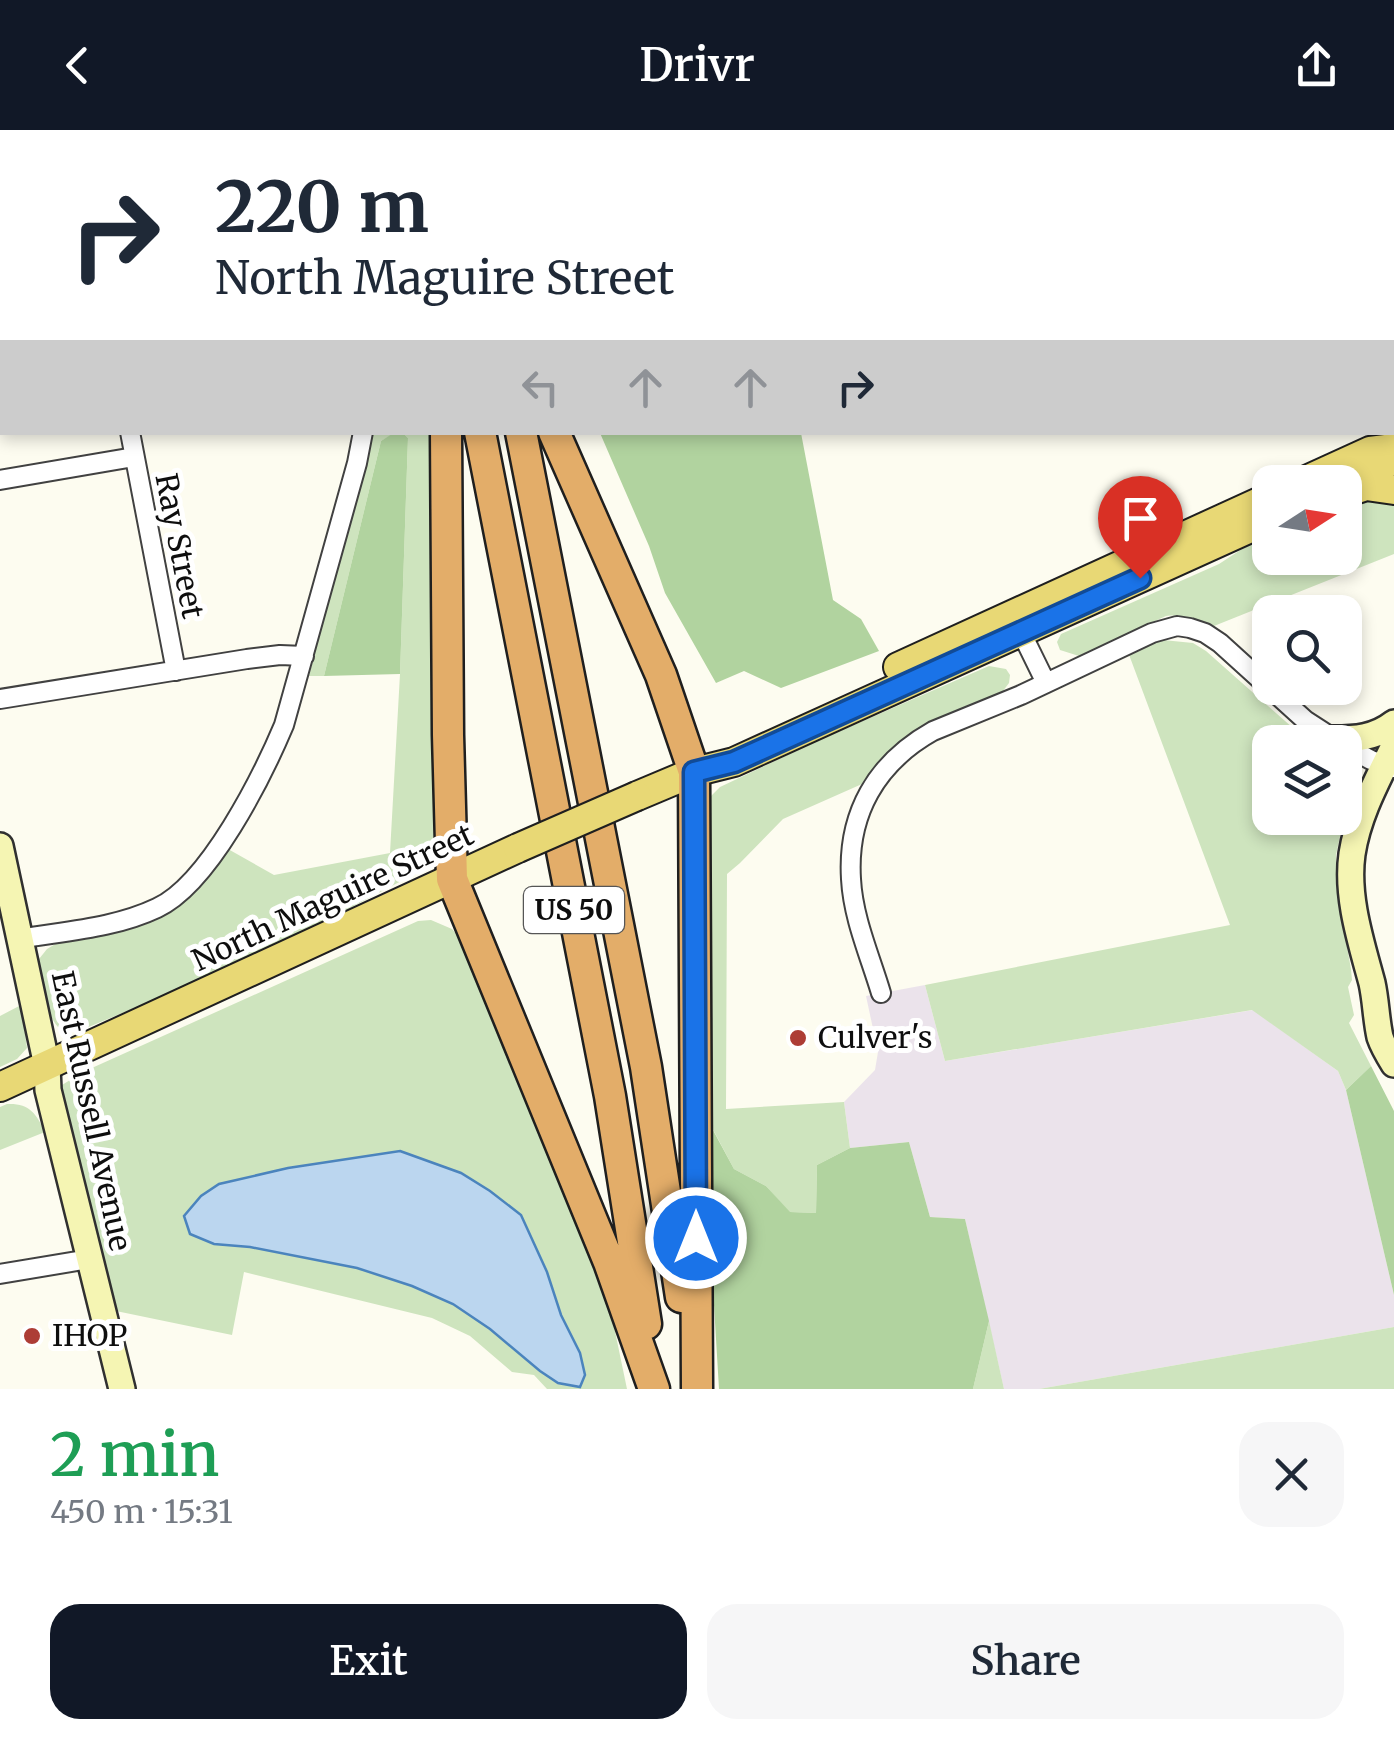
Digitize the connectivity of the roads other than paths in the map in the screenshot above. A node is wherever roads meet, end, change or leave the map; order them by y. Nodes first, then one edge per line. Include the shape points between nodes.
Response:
1 (130, 435) edge
2 (362, 435) edge
3 (446, 435) edge
4 (481, 435) edge
5 (522, 435) edge
6 (555, 435) edge
7 (1368, 435) edge
8 (1394, 448) edge
9 (134, 457) junction
10 (1394, 457) edge
11 (1350, 465) edge
12 (1355, 465) edge
13 (1362, 471) edge
14 (0, 480) edge
15 (1362, 487) edge
16 (1394, 490) edge
17 (1252, 505) edge
18 (1252, 527) edge
19 (1021, 632) junction
20 (304, 656) junction
21 (176, 671) junction
22 (1046, 683) junction
23 (0, 699) edge
24 (1394, 724) edge
25 (1313, 725) edge
26 (1362, 738) edge
27 (1362, 750) edge
28 (1391, 760) edge
29 (694, 772) junction
30 (0, 846) edge
31 (452, 879) junction
32 (20, 939) junction
33 (881, 993) dead end
34 (1394, 1064) edge
35 (47, 1066) junction
36 (0, 1086) edge
37 (89, 1259) junction
38 (0, 1274) edge
39 (122, 1389) edge
40 (655, 1389) edge
41 (696, 1389) edge

1 - 9 street, Ray Street
2 - 20 street
3 - 31 highway
4 - 40 highway, US 50 via 610,1096
5 - 41 highway, US 50 via 646,1067
6 - 29 highway via 661,674
7 - 11 main road
8 - 12 main road via 1370,452
9 - 14 street
9 - 21 street, Ray Street
10 - 13 main road
15 - 16 main road
17 - 29 main road, North Maguire Street via 715,751
18 - 19 main road, North Maguire Street
19 - 22 street
19 - 29 main road, North Maguire Street via 734,762
20 - 21 street
20 - 32 street via 273,750 195,878 162,906 126,921
21 - 23 street
22 - 25 street via 1152,633 1190,628 1220,643
22 - 33 street via 919,739 872,785 854,830 851,878
24 - 26 street
27 - 28 street
28 - 34 street via 1364,810 1352,854 1352,898 1380,1038
29 - 31 main road, North Maguire Street, bridge
29 - 41 highway
30 - 32 street, East Russell Avenue
31 - 35 main road, North Maguire Street
31 - 40 highway
32 - 35 street, East Russell Avenue
35 - 36 main road, North Maguire Street
35 - 37 street, East Russell Avenue
37 - 38 street
37 - 39 street, East Russell Avenue

